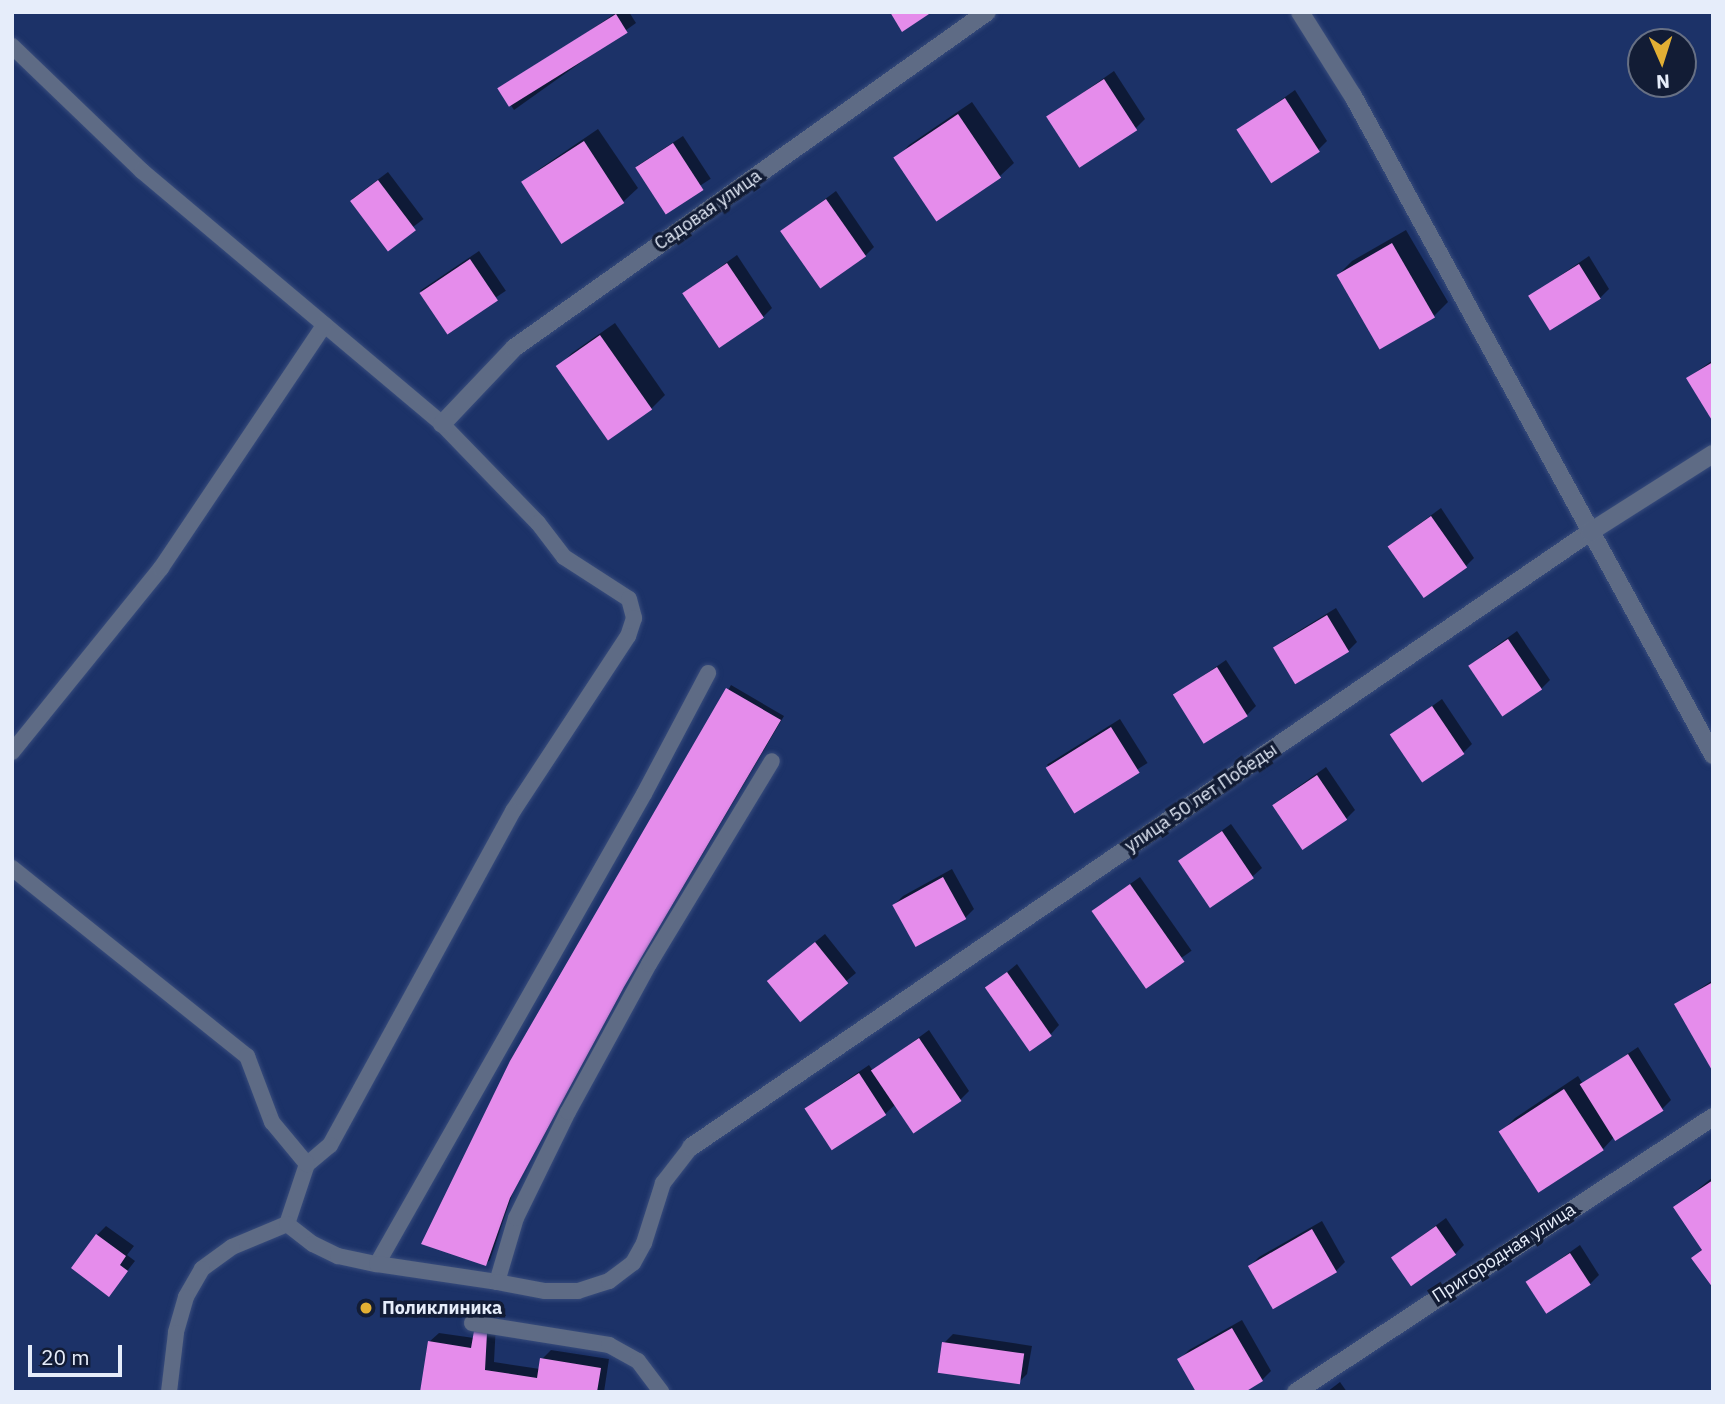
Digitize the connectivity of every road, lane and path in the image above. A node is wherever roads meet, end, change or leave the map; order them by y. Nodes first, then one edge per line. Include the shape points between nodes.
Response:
1 (987, 12) edge
2 (1300, 12) edge
3 (12, 46) edge
4 (324, 325) junction
5 (442, 424) junction
6 (1713, 454) edge
7 (1590, 532) junction
8 (708, 673) dead end
9 (12, 752) edge
10 (1713, 755) edge
11 (772, 761) dead end
12 (12, 868) edge
13 (1713, 1116) edge
14 (691, 1147) joint
15 (307, 1164) junction
16 (287, 1224) junction
17 (377, 1264) junction
18 (497, 1282) junction
19 (472, 1323) dead end
20 (169, 1392) edge
21 (661, 1392) edge
22 (1296, 1392) edge

1 - 5 street, Садовая улица via 514,348
2 - 7 street via 1353,96
3 - 4 lane via 142,171
4 - 5 lane
4 - 9 lane via 161,568
5 - 15 lane via 538,523 564,557 629,599 634,618 628,636 513,811 330,1145
6 - 7 street, улица 50 лет Победы
7 - 10 street
7 - 14 street, улица 50 лет Победы
8 - 17 lane
11 - 18 lane via 649,964 568,1112 516,1218
12 - 15 lane via 247,1056 272,1122
13 - 22 street, Пригородная улица
14 - 18 lane via 663,1183 633,1263 609,1281 578,1291 545,1291
15 - 16 lane
16 - 17 lane via 325,1250
16 - 20 lane via 232,1247 202,1269 186,1297 176,1333
17 - 18 lane
19 - 21 lane via 609,1345 638,1361

